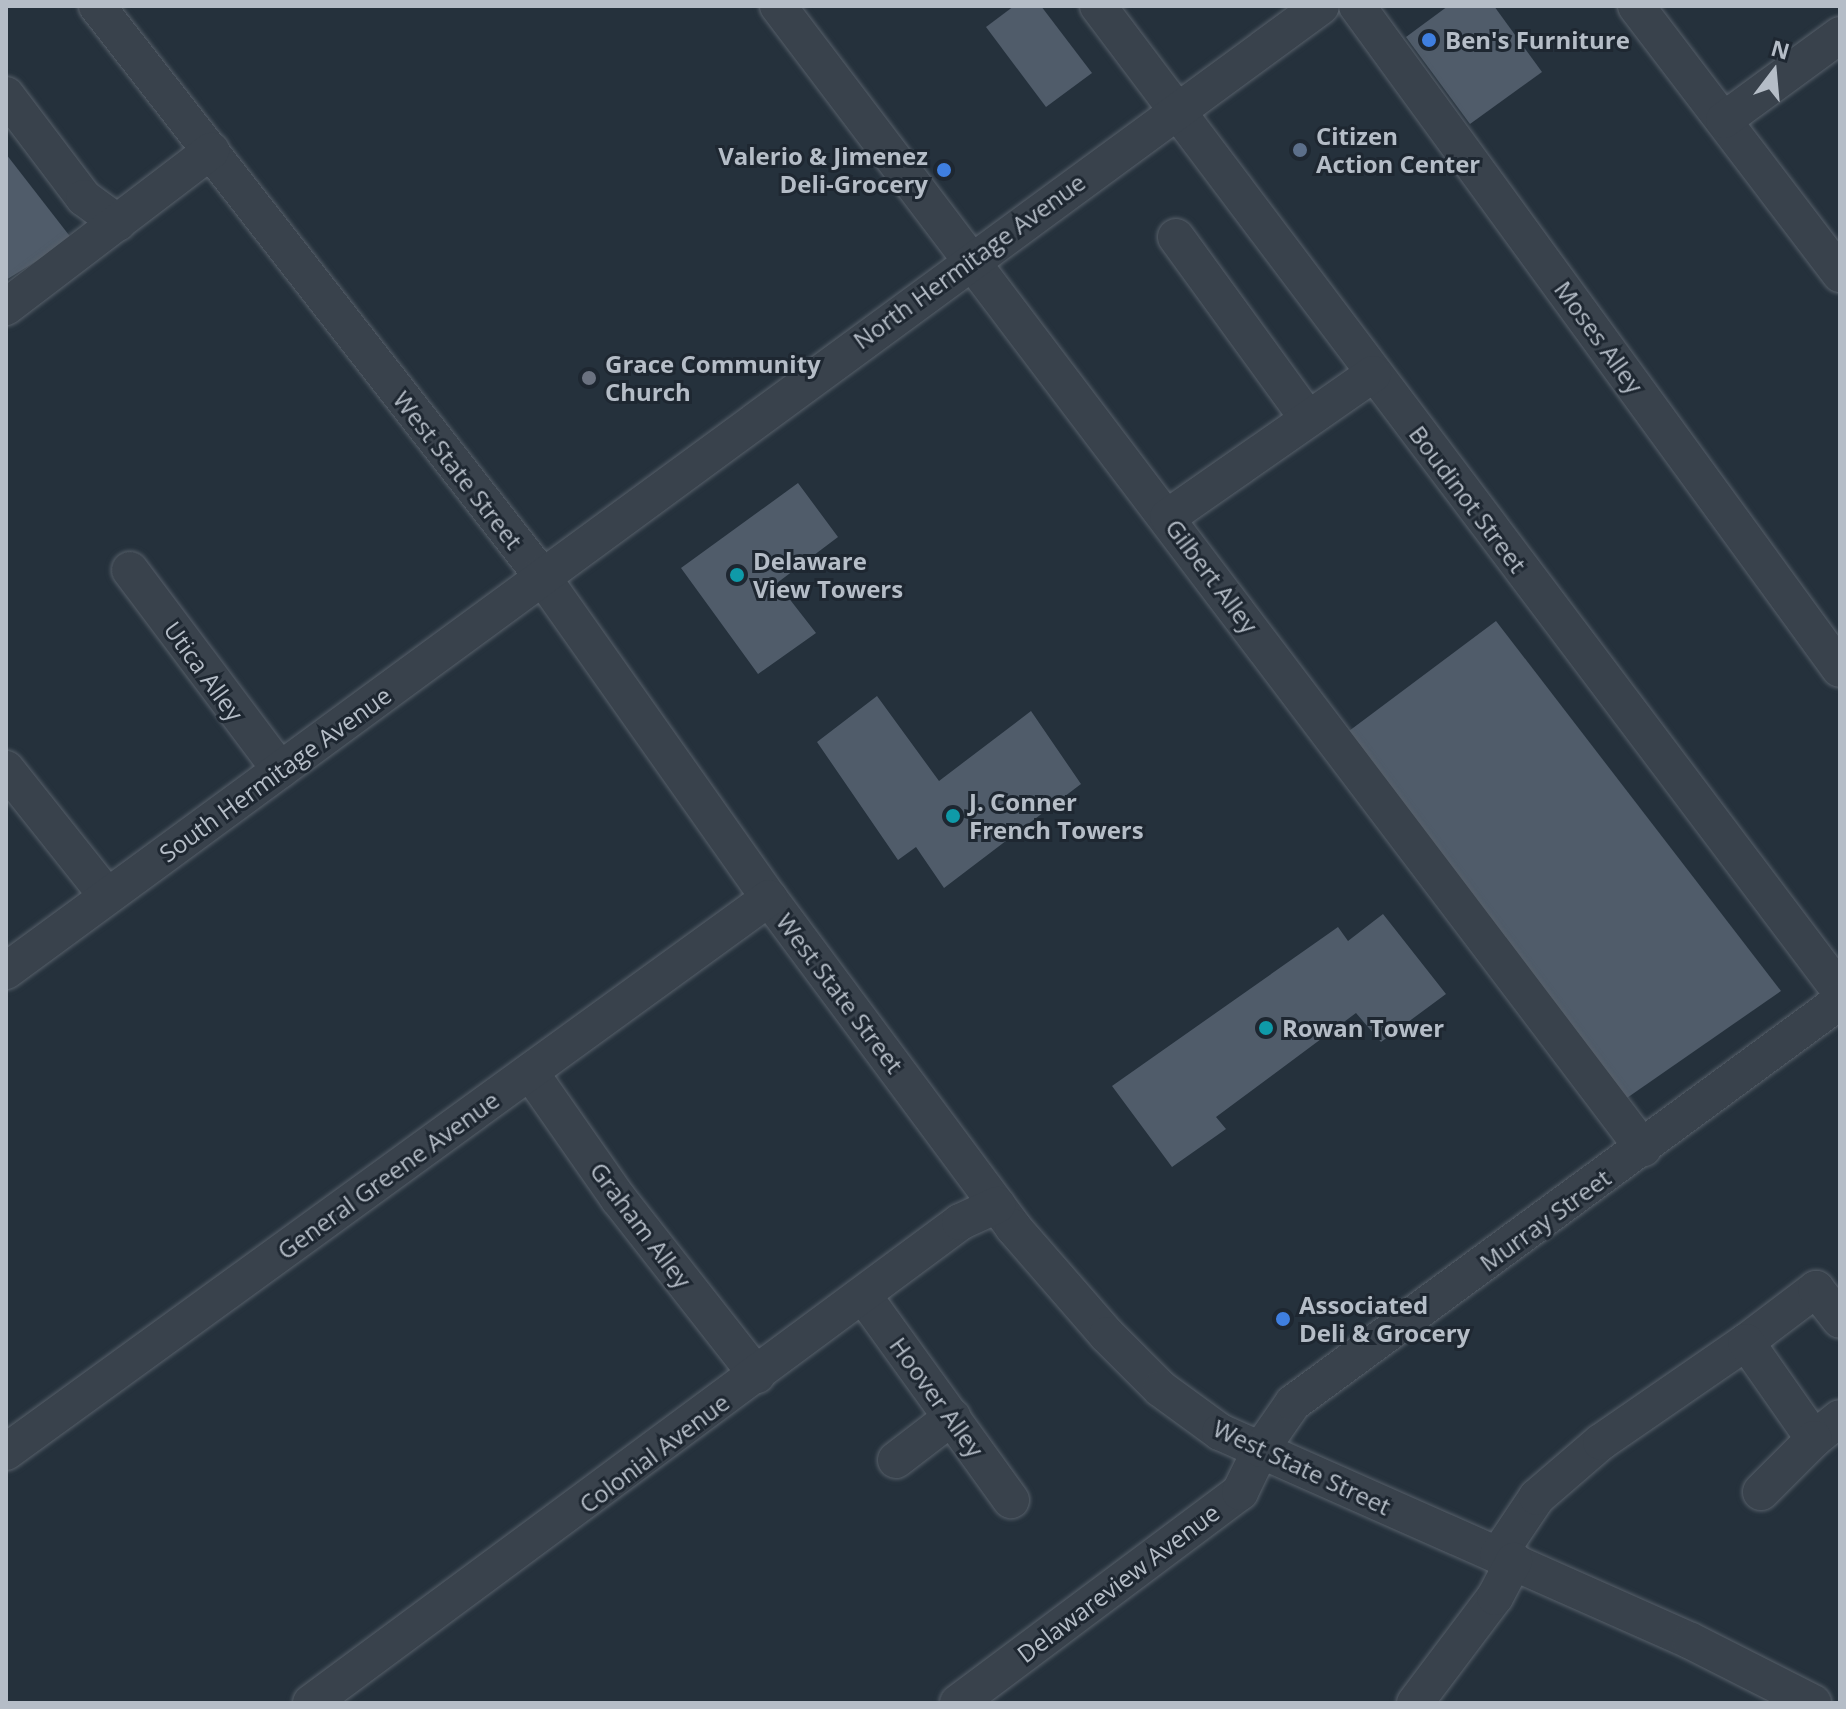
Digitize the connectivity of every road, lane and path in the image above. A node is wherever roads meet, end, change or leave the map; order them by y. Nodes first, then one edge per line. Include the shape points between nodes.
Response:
1 (97, 6) edge
2 (778, 6) edge
3 (1098, 6) edge
4 (1321, 6) edge
5 (1357, 6) edge
6 (1636, 6) edge
7 (1840, 35) edge
8 (6, 95) edge
9 (1177, 110) junction
10 (1724, 120) junction
11 (211, 151) junction
12 (118, 223) junction
13 (1176, 237) dead end
14 (974, 262) junction
15 (1840, 274) edge
16 (6, 307) edge
17 (1373, 374) junction
18 (1307, 417) junction
19 (1168, 517) junction
20 (130, 570) dead end
21 (541, 575) junction
22 (1840, 669) edge
23 (6, 769) edge
24 (280, 770) junction
25 (107, 896) junction
26 (769, 898) junction
27 (6, 971) edge
28 (1840, 991) edge
29 (1840, 1001) edge
30 (530, 1072) junction
31 (1643, 1148) junction
32 (997, 1205) junction
33 (863, 1295) junction
34 (1840, 1320) edge
35 (1746, 1342) junction
36 (757, 1375) junction
37 (952, 1417) junction
38 (1831, 1429) edge
39 (1261, 1449) junction
40 (6, 1452) edge
41 (896, 1460) dead end
42 (1761, 1492) dead end
43 (1011, 1500) dead end
44 (1506, 1558) junction
45 (311, 1703) edge
46 (958, 1703) edge
47 (1415, 1703) edge
48 (1813, 1703) edge

1 - 11 street, West State Street
2 - 14 street, Gilbert Alley
3 - 9 street, Boudinot Street
4 - 9 street, North Hermitage Avenue
5 - 22 street, Moses Alley
6 - 10 street
7 - 10 street
8 - 12 street via 84,198
9 - 14 street, North Hermitage Avenue
9 - 17 street, Boudinot Street
10 - 15 street
11 - 12 street
11 - 21 street, West State Street
12 - 16 street
13 - 18 street
14 - 19 street, Gilbert Alley
14 - 21 street, North Hermitage Avenue
17 - 18 street
17 - 28 street, Boudinot Street
18 - 19 street
19 - 31 street, Gilbert Alley
20 - 24 street, Utica Alley
21 - 24 street, South Hermitage Avenue
21 - 26 street, West State Street
23 - 25 street
24 - 25 street, South Hermitage Avenue
25 - 27 street, South Hermitage Avenue
26 - 30 street, General Greene Avenue
26 - 32 street, West State Street
29 - 31 street, Murray Street
30 - 36 street, Graham Alley via 618,1198
30 - 40 street, General Greene Avenue
31 - 39 street, Murray Street via 1293,1403
32 - 33 street, Colonial Avenue via 960,1222
32 - 39 street, West State Street via 1107,1335 1161,1389 1220,1432
33 - 36 street, Colonial Avenue
33 - 37 street, Hoover Alley
34 - 35 street via 1816,1289
35 - 38 street
35 - 44 street via 1601,1442 1537,1497
36 - 45 street, Colonial Avenue
37 - 41 street
37 - 43 street, Hoover Alley
38 - 42 street
39 - 44 street, West State Street
39 - 46 street, Delawareview Avenue via 1240,1492
44 - 47 street via 1495,1597
44 - 48 street, West State Street

